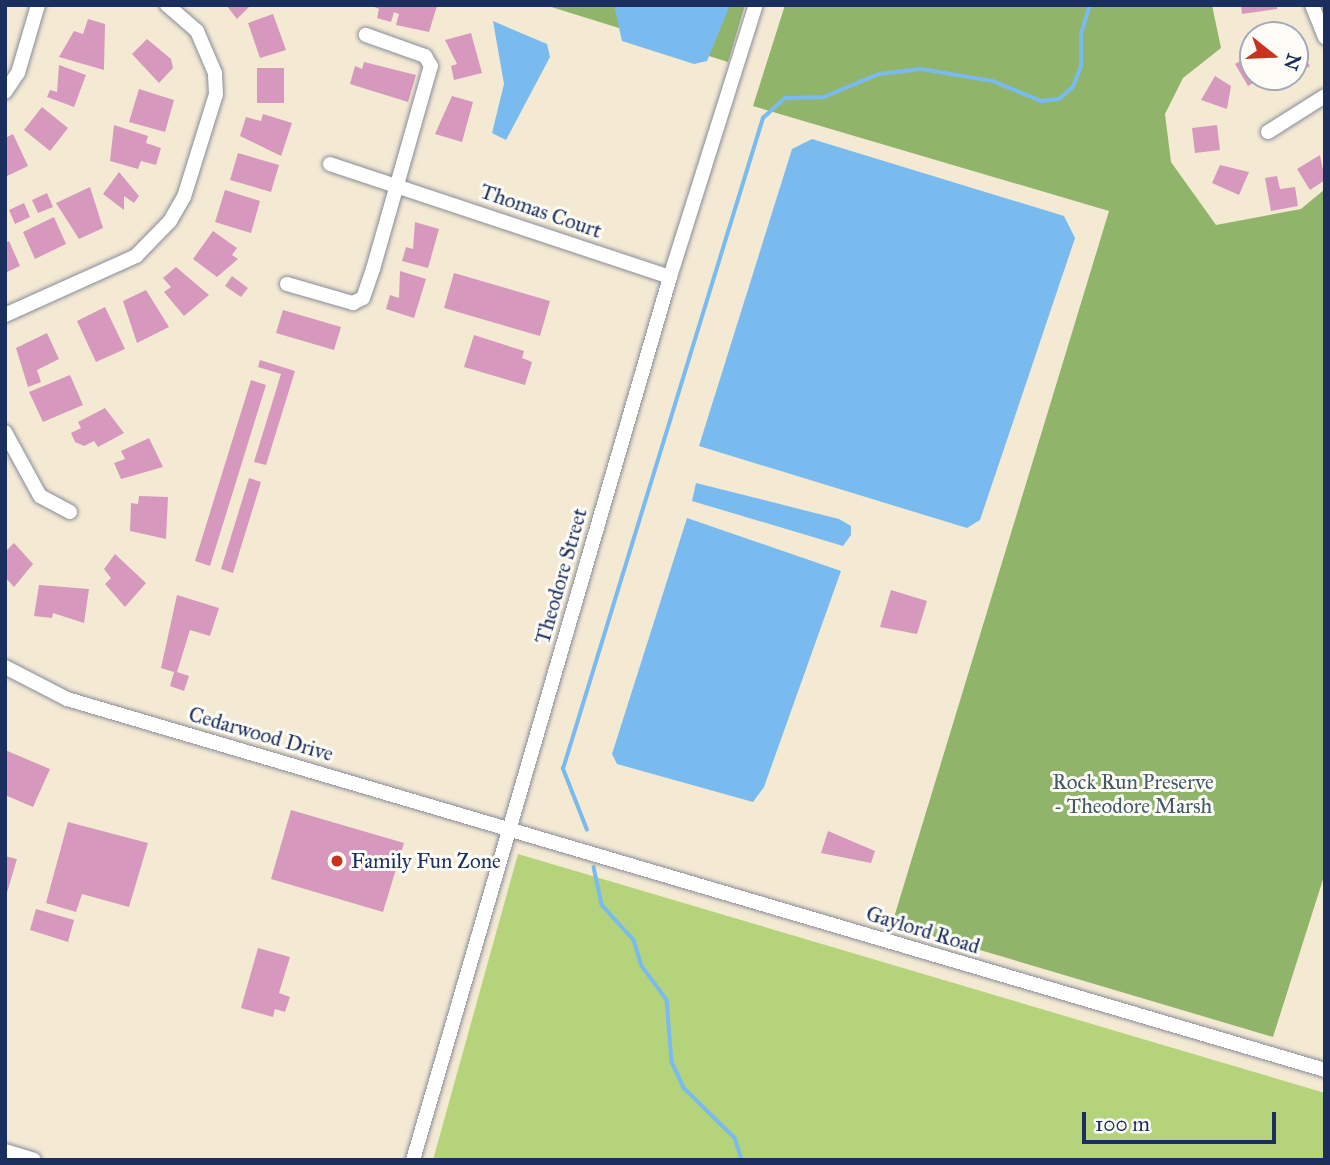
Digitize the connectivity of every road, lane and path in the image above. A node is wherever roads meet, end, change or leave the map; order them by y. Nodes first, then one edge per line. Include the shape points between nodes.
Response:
1 (38, 5) edge
2 (167, 5) edge
3 (755, 5) edge
4 (1312, 5) edge
5 (366, 35) dead end
6 (1325, 37) edge
7 (5, 92) edge
8 (1325, 96) edge
9 (1268, 132) dead end
10 (330, 164) dead end
11 (399, 183) junction
12 (670, 277) junction
13 (287, 284) dead end
14 (5, 315) edge
15 (5, 432) edge
16 (70, 512) dead end
17 (5, 667) edge
18 (510, 828) junction
19 (1325, 1070) edge
20 (5, 1151) edge
21 (34, 1160) edge
22 (413, 1160) edge

1 - 7 street
2 - 14 street via 197,31 215,73 216,94 184,197 136,256
3 - 12 street, Theodore Street
4 - 6 street
5 - 11 street via 425,56 431,66
8 - 9 street
10 - 11 street, Thomas Court
11 - 12 street, Thomas Court
11 - 13 street via 363,298 353,303
12 - 18 street, Theodore Street
15 - 16 street via 40,496
17 - 18 street, Cedarwood Drive via 67,699
18 - 19 street, Gaylord Road
18 - 22 street, Theodore Street
20 - 21 street

